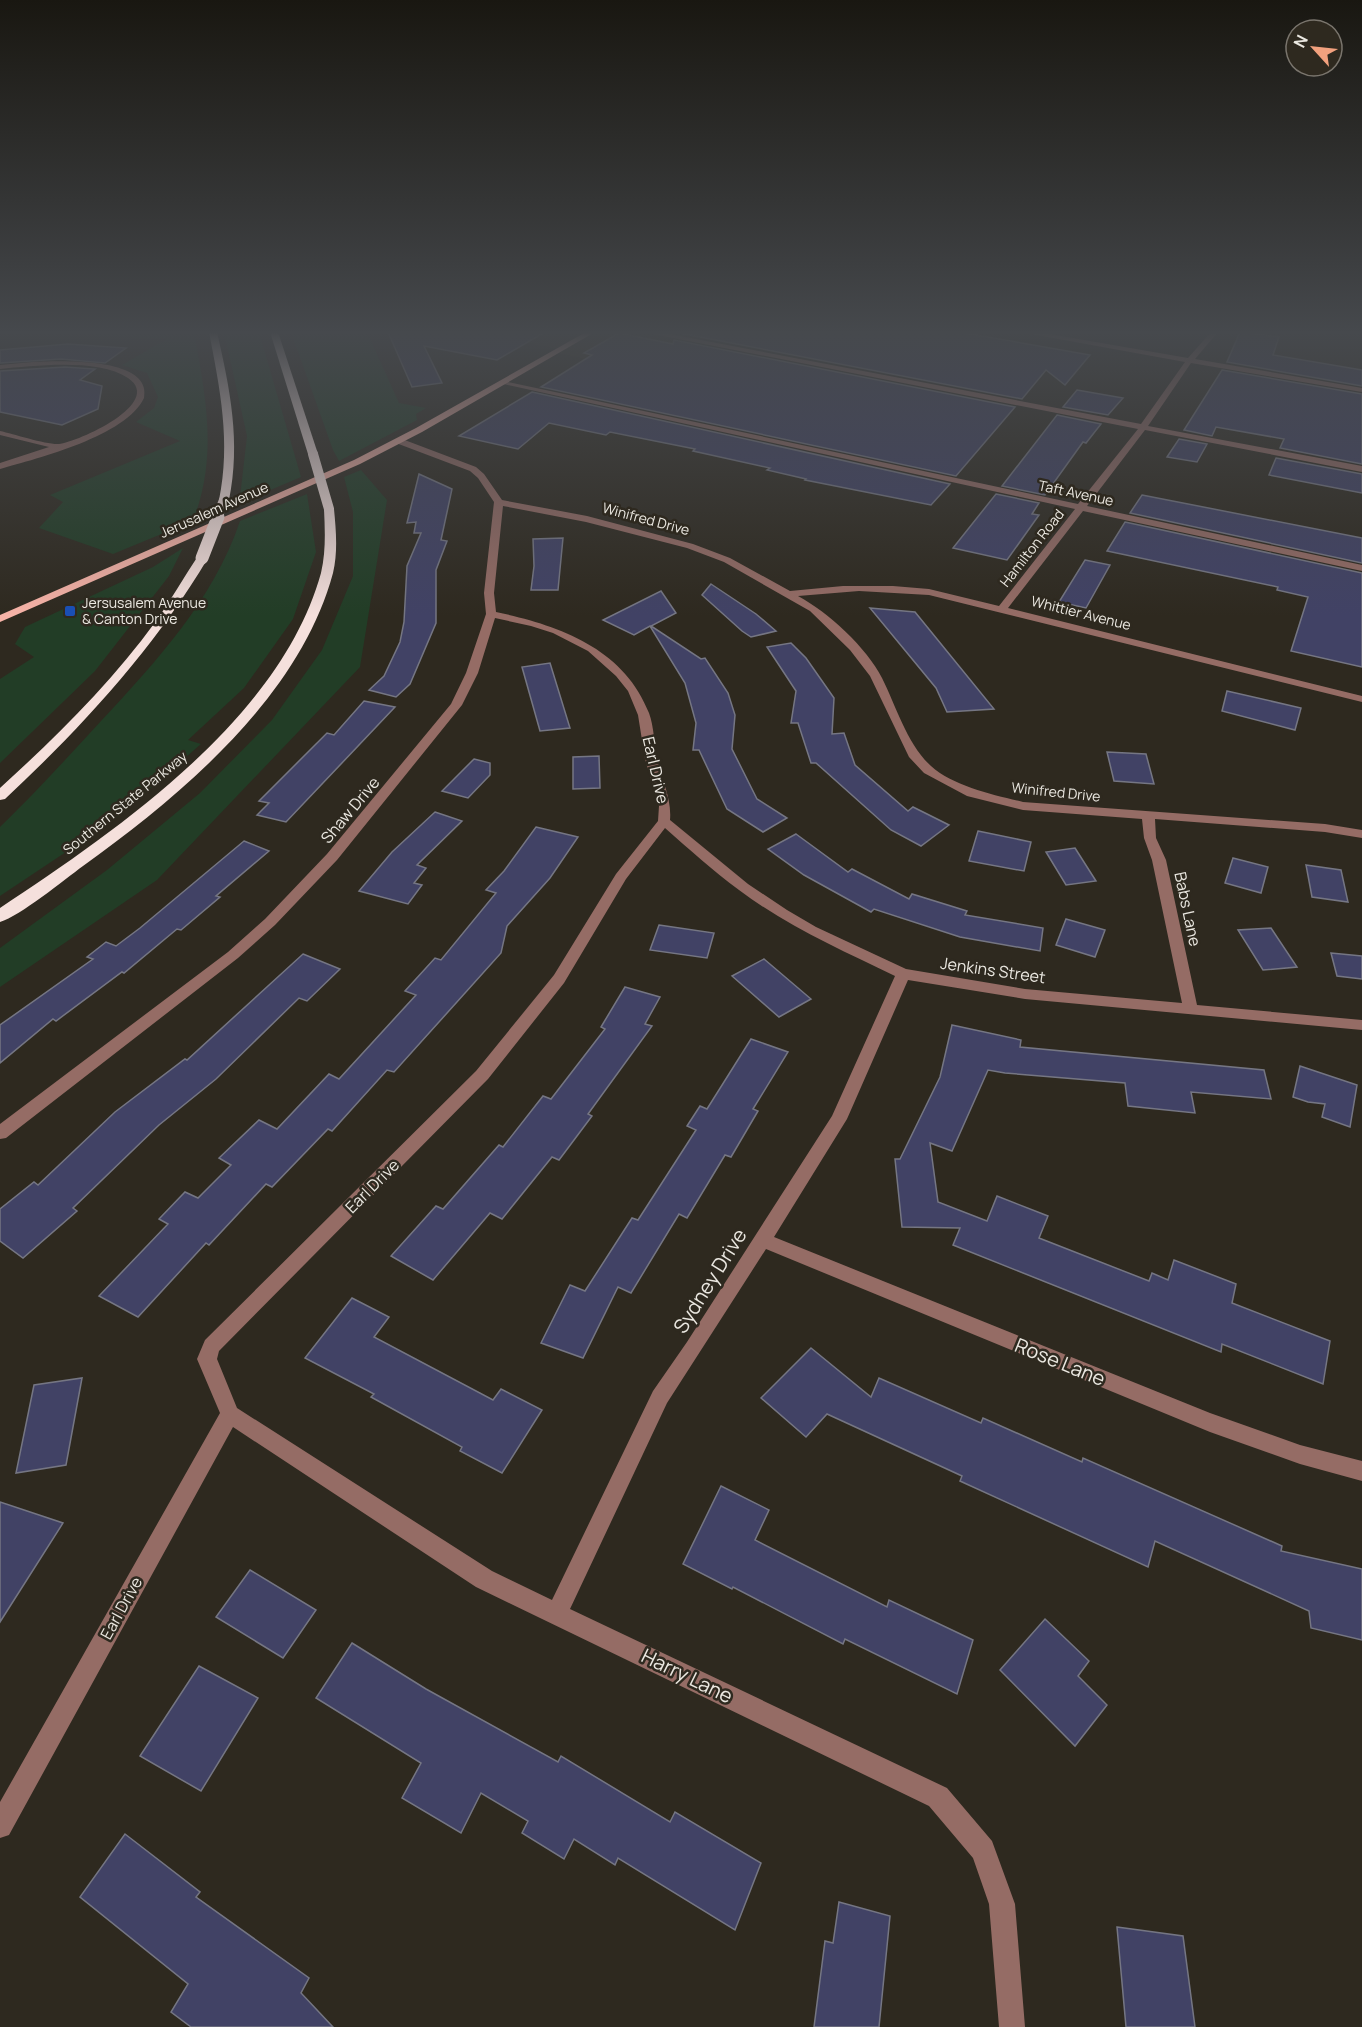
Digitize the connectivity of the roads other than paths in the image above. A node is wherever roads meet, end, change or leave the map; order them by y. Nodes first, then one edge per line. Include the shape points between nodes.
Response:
1 (104, 427) edge
2 (232, 427) edge
3 (304, 427) edge
4 (425, 427) edge
5 (706, 427) edge
6 (1143, 427) joint
7 (0, 432) edge
8 (399, 441) junction
9 (56, 446) junction
10 (0, 466) edge
11 (1362, 469) edge
12 (499, 502) junction
13 (1081, 507) junction
14 (550, 512) junction
15 (505, 517) junction
16 (1362, 568) edge
17 (790, 594) junction
18 (1002, 609) junction
19 (491, 614) junction
20 (0, 620) edge
21 (1362, 699) edge
22 (0, 796) edge
23 (1148, 816) junction
24 (664, 821) junction
25 (1362, 834) edge
26 (0, 916) edge
27 (903, 974) junction
28 (1191, 1009) junction
29 (1362, 1025) edge
30 (0, 1133) edge
31 (763, 1240) junction
32 (230, 1414) junction
33 (1362, 1471) edge
34 (557, 1613) junction
35 (0, 1826) edge
36 (1012, 2027) edge

1 - 9 street
2 - 22 highway, bridge via 232,463 224,500 201,558 173,606 129,664 72,727
3 - 26 highway, Southern State Parkway, bridge via 328,509 331,542 321,595 290,657 215,748 162,797 72,868
4 - 8 main road, Jerusalem Avenue
5 - 13 street, Taft Avenue
6 - 11 street
6 - 13 street, Hamilton Road
7 - 9 street
8 - 12 street via 473,469
8 - 20 main road, Jerusalem Avenue
9 - 10 street
12 - 14 street, Winifred Drive
12 - 15 street, Shaw Drive
13 - 16 street, Taft Avenue
13 - 18 street, Hamilton Road
14 - 15 street
14 - 17 street, Winifred Drive via 690,546 727,560
15 - 19 street, Shaw Drive via 489,592
17 - 18 street, Whittier Avenue via 852,586 889,587
17 - 23 street, Winifred Drive via 814,609 854,648 875,675 913,754 928,770 971,793 999,801
18 - 21 street, Whittier Avenue
19 - 24 street, Earl Drive via 557,631 592,649 620,674 633,690 644,715 651,759 665,806
19 - 30 street, Shaw Drive via 476,664 456,705 317,873 233,955
23 - 25 street, Winifred Drive
23 - 28 street, Babs Lane
24 - 27 street, Jenkins Street via 743,887 782,913
24 - 32 street, Earl Drive via 621,877 559,979 482,1075 212,1346 207,1359
27 - 28 street, Jenkins Street via 1024,994
27 - 31 street, Sydney Drive via 839,1119
28 - 29 street, Jenkins Street
31 - 33 street, Rose Lane via 921,1308 1217,1425
31 - 34 street, Sydney Drive via 660,1397
32 - 34 street, Harry Lane via 484,1579
32 - 35 street, Earl Drive
34 - 36 street, Harry Lane via 938,1797 983,1850 1002,1904

